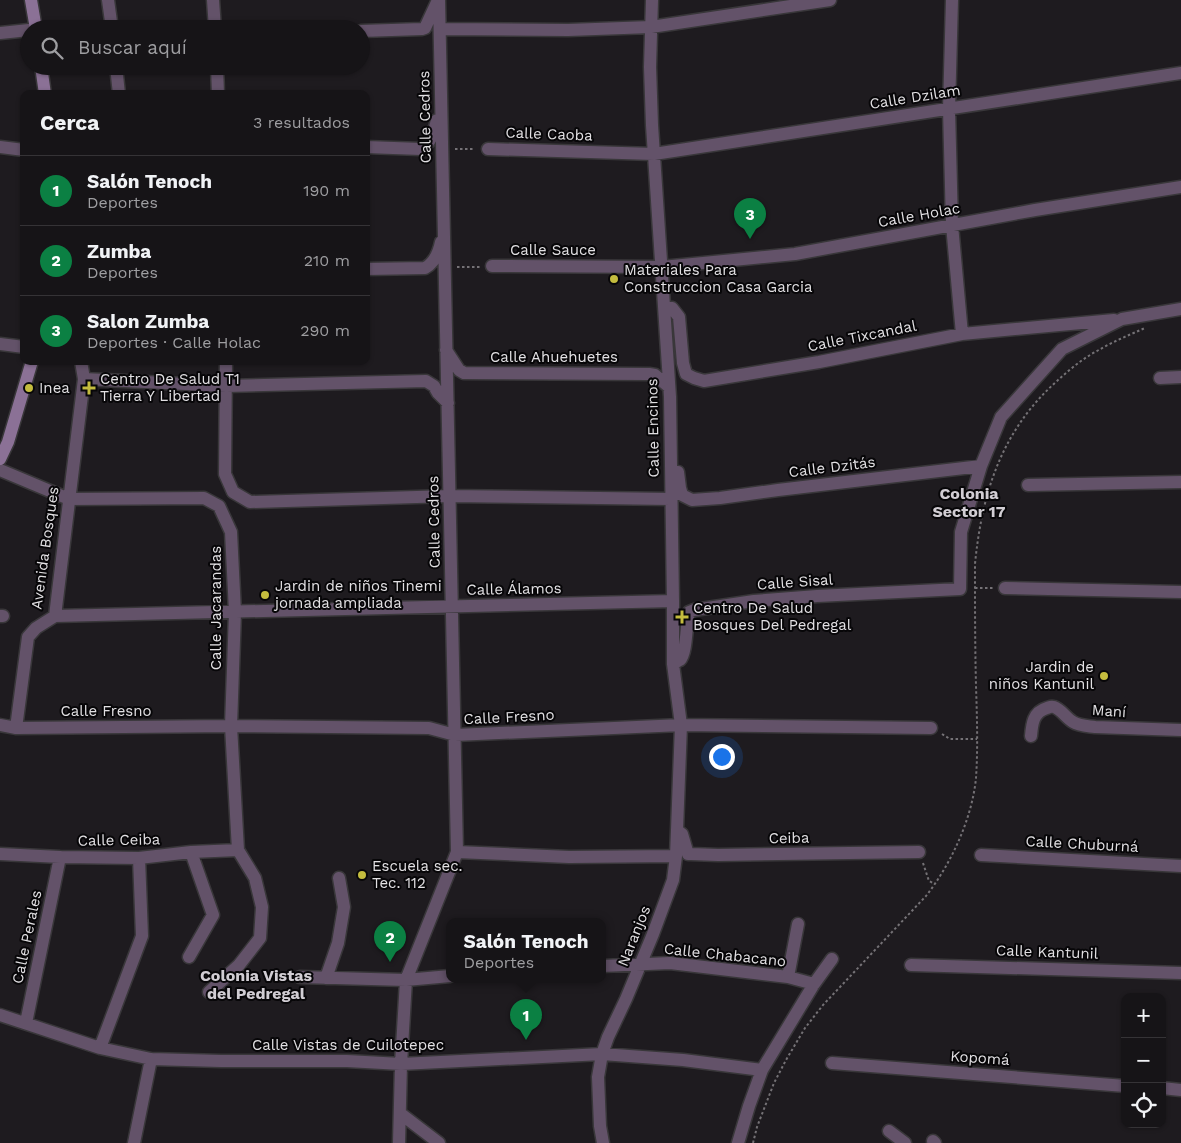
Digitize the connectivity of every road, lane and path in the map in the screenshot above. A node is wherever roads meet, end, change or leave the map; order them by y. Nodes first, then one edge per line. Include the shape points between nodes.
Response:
1 (31, 0) edge
2 (108, 0) edge
3 (213, 0) edge
4 (439, 0) edge
5 (652, 0) edge
6 (830, 0) edge
7 (952, 0) edge
8 (34, 20) edge
9 (111, 20) edge
10 (214, 20) edge
11 (651, 27) junction
12 (440, 29) junction
13 (370, 30) edge
14 (20, 31) edge
15 (0, 33) edge
16 (1181, 73) edge
17 (42, 75) edge
18 (117, 75) edge
19 (217, 75) edge
20 (44, 90) edge
21 (118, 90) edge
22 (218, 90) edge
23 (441, 98) junction
24 (949, 109) junction
25 (0, 147) edge
26 (370, 147) edge
27 (442, 149) junction
28 (488, 149) joint
29 (20, 150) edge
30 (654, 154) junction
31 (1181, 187) edge
32 (952, 225) junction
33 (444, 232) junction
34 (492, 266) joint
35 (445, 267) junction
36 (662, 267) junction
37 (370, 269) edge
38 (665, 306) junction
39 (1181, 309) edge
40 (1122, 319) junction
41 (1146, 328) dead end
42 (962, 334) junction
43 (0, 344) edge
44 (20, 346) edge
45 (446, 350) junction
46 (31, 365) edge
47 (82, 365) edge
48 (90, 365) edge
49 (226, 365) edge
50 (1181, 377) edge
51 (1160, 378) dead end
52 (84, 379) junction
53 (226, 386) junction
54 (669, 387) junction
55 (448, 403) junction
56 (670, 432) junction
57 (4, 442) edge
58 (0, 459) edge
59 (981, 466) junction
60 (0, 470) edge
61 (1181, 482) edge
62 (1028, 485) dead end
63 (450, 496) junction
64 (687, 498) junction
65 (69, 499) junction
66 (671, 499) junction
67 (672, 536) junction
68 (975, 588) junction
69 (1005, 588) joint
70 (1181, 592) edge
71 (673, 601) junction
72 (452, 606) junction
73 (235, 612) junction
74 (55, 616) junction
75 (673, 664) junction
76 (0, 725) edge
77 (681, 725) junction
78 (231, 726) junction
79 (16, 728) junction
80 (931, 728) joint
81 (1181, 730) edge
82 (455, 736) junction
83 (1031, 736) dead end
84 (977, 739) junction
85 (677, 829) junction
86 (238, 850) junction
87 (191, 852) junction
88 (457, 852) junction
89 (918, 852) joint
90 (0, 854) edge
91 (980, 855) dead end
92 (676, 856) junction
93 (60, 857) junction
94 (139, 858) junction
95 (1181, 866) edge
96 (339, 878) dead end
97 (935, 885) junction
98 (798, 924) dead end
99 (189, 957) dead end
100 (832, 959) dead end
101 (640, 965) junction
102 (911, 965) dead end
103 (606, 966) edge
104 (1181, 973) edge
105 (446, 976) edge
106 (300, 977) dead end
107 (788, 977) junction
108 (326, 978) junction
109 (406, 980) junction
110 (814, 984) junction
111 (209, 992) dead end
112 (0, 1015) edge
113 (26, 1024) junction
114 (100, 1048) junction
115 (602, 1054) junction
116 (151, 1058) junction
117 (832, 1063) dead end
118 (401, 1064) junction
119 (762, 1070) junction
120 (1121, 1086) edge
121 (1166, 1088) edge
122 (1181, 1090) edge
123 (401, 1114) junction
124 (889, 1131) dead end
125 (134, 1143) edge
126 (399, 1143) edge
127 (439, 1143) edge
128 (603, 1143) edge
129 (738, 1143) edge
130 (753, 1143) edge
131 (905, 1143) edge

1 - 8 street
2 - 9 street
3 - 10 street
4 - 12 street, Calle Cedros
4 - 13 street via 426,28
5 - 11 street, Calle Encinos
6 - 11 street
7 - 24 street
11 - 12 street
11 - 30 street, Calle Encinos
12 - 23 street, Calle Cedros
14 - 15 street
16 - 24 street, Calle Dzilam
17 - 20 street
18 - 21 street
19 - 22 street
23 - 26 street via 433,136 427,145 421,149
23 - 27 street, Calle Cedros
24 - 30 street, Calle Dzilam
24 - 32 street
25 - 29 street
27 - 28 path, Calle Caoba
27 - 33 street, Calle Cedros
28 - 30 street, Calle Caoba
30 - 36 street, Calle Encinos
31 - 32 street, Calle Holac
32 - 36 street, Calle Holac via 795,254
32 - 42 street
33 - 35 street, Calle Cedros
33 - 37 street via 437,255 425,268
34 - 35 path, Calle Sauce
34 - 36 street, Calle Sauce
35 - 45 street, Calle Cedros
36 - 38 street, Calle Encinos
38 - 42 street, Calle Tixcandal via 672,308 679,317 686,374 704,380
38 - 54 street, Calle Encinos
39 - 40 street
40 - 42 street, Calle Tixcandal
40 - 59 street via 1062,349 1001,417
41 - 68 path via 1078,363 1047,390 1011,435 992,476 981,518
43 - 44 street
45 - 54 street, Calle Ahuehuetes via 458,370 464,373 655,374
45 - 55 street, Calle Cedros
46 - 57 street
47 - 52 street, Avenida Bosques
48 - 52 street
49 - 53 street
50 - 51 street
52 - 53 street
52 - 65 street, Avenida Bosques
53 - 55 street via 426,381
53 - 63 street via 225,474 233,492 250,502
54 - 56 street, Calle Encinos
55 - 63 street, Calle Cedros
56 - 64 street via 676,440 680,488
56 - 66 street, Calle Encinos
57 - 58 street
59 - 64 street, Calle Dzitás via 720,498
59 - 75 street, Calle Sisal via 961,532 960,589 754,600 694,610 688,619 684,652 681,659
60 - 65 street, Calle Jacarandas
61 - 62 street
63 - 66 street
63 - 72 street, Calle Cedros
64 - 67 street
65 - 73 street, Calle Jacarandas via 204,498 219,506 231,532
65 - 74 street, Avenida Bosques
66 - 67 street, Calle Encinos
67 - 71 street, Calle Encinos
68 - 69 path
68 - 84 path
69 - 70 street
71 - 72 street, Calle Álamos
71 - 75 street, Calle Encinos
72 - 73 street, Calle Álamos
72 - 82 street, Calle Cedros
73 - 74 street, Calle Álamos
73 - 78 street, Calle Jacarandas
74 - 79 street, Avenida Bosques via 28,637
75 - 77 street, Calle Encinos
76 - 79 street, Calle Fresno
77 - 80 street, Calle Fresno
77 - 82 street, Calle Fresno
77 - 85 street, Calle Encinos
78 - 79 street, Calle Fresno
78 - 82 street, Calle Fresno via 430,728
78 - 86 street, Calle Jacarandas
80 - 84 path via 950,739
81 - 83 street, Maní via 1082,725 1072,722 1056,707 1051,707 1035,715
82 - 88 street, Calle Cedros
84 - 97 path via 976,779 967,816 952,857
85 - 89 street, Ceiba via 682,834 688,854
85 - 92 street, Calle Encinos
86 - 87 street, Calle Ceiba
86 - 111 street via 255,878 262,907 260,938 239,965
87 - 94 street, Calle Ceiba
87 - 99 street via 213,915
88 - 92 street via 569,857
88 - 109 street, Calle Cedros
89 - 97 path via 930,881
90 - 93 street, Calle Ceiba
91 - 95 street, Calle Chuburná
92 - 101 street, Naranjos via 673,880
93 - 94 street, Calle Ceiba
93 - 113 street, Calle Perales
94 - 114 street via 142,936
96 - 108 street via 344,907 338,943
97 - 130 path via 805,1028 785,1059
98 - 107 street
100 - 110 street
101 - 103 street, Calle Chabacano
101 - 107 street, Calle Chabacano via 670,963
101 - 115 street, Naranjos
102 - 104 street, Calle Kantunil
105 - 109 street
106 - 108 street
107 - 110 street, Calle Chabacano
108 - 109 street
109 - 118 street, Calle Cedros
110 - 119 street
112 - 113 street, Calle Vistas de Cuilotepec
113 - 114 street, Calle Vistas de Cuilotepec
114 - 116 street, Calle Vistas de Cuilotepec
115 - 118 street, Calle Vistas de Cuilotepec
115 - 119 street, Calle Vistas de Cuilotepec
115 - 128 street, Naranjos via 598,1077
116 - 118 street, Calle Vistas de Cuilotepec
116 - 125 street
117 - 120 street, Kopomá
118 - 123 street, Calle Cedros
119 - 129 street
121 - 122 street
123 - 126 street, Calle Cedros
123 - 127 street
124 - 131 street

